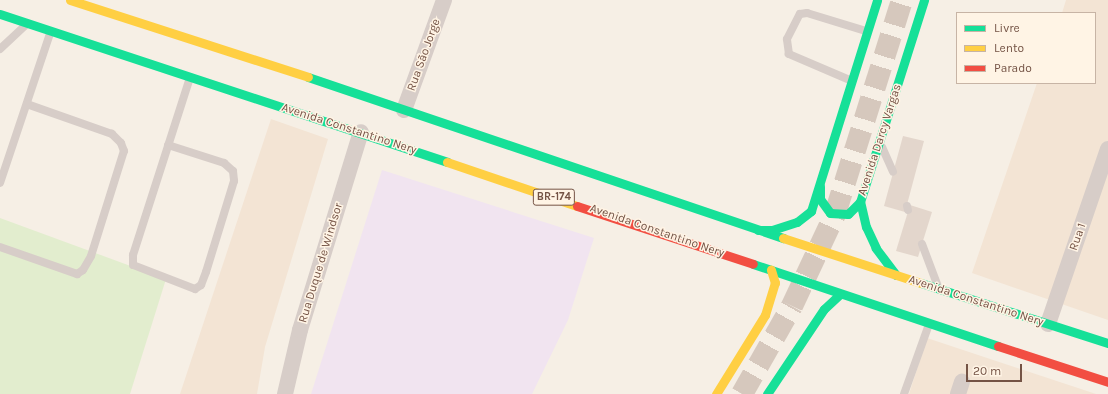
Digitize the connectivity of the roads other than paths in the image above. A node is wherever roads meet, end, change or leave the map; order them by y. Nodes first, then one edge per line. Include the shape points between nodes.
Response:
1 (70, 0) edge
2 (444, 0) edge
3 (877, 0) edge
4 (924, 0) edge
5 (0, 14) edge
6 (29, 23) junction
7 (52, 30) junction
8 (868, 31) junction
9 (0, 49) edge
10 (190, 76) junction
11 (852, 81) junction
12 (27, 104) junction
13 (404, 110) junction
14 (361, 132) junction
15 (880, 142) junction
16 (168, 145) junction
17 (1108, 149) edge
18 (893, 172) dead end
19 (0, 183) edge
20 (820, 186) junction
21 (860, 202) junction
22 (758, 230) junction
23 (922, 244) dead end
24 (0, 247) edge
25 (771, 270) junction
26 (896, 275) junction
27 (938, 288) junction
28 (840, 294) junction
29 (930, 324) junction
30 (1048, 324) junction
31 (1108, 343) edge
32 (1108, 382) edge
33 (285, 394) edge
34 (716, 394) edge
35 (767, 394) edge
36 (904, 394) edge

1 - 13 main road, Avenida Constantino Nery
2 - 13 street, Rua São Jorge
3 - 8 main road
4 - 15 main road, Avenida Darcy Vargas
5 - 6 main road, Avenida Constantino Nery / BR-174
6 - 7 main road, Avenida Constantino Nery / BR-174
6 - 9 lane
7 - 10 main road, Avenida Constantino Nery / BR-174
7 - 12 lane
8 - 11 main road
8 - 11 lane via 800,14 787,39 789,54
10 - 14 main road, Avenida Constantino Nery / BR-174
10 - 16 lane
11 - 20 main road
12 - 19 lane
12 - 24 lane via 112,134 121,143 124,151 91,256 83,270 77,274
13 - 22 main road, Avenida Constantino Nery
14 - 25 main road, Avenida Constantino Nery / BR-174
14 - 33 street, Rua Duque de Windsor via 300,330
15 - 18 lane
15 - 21 main road, Avenida Darcy Vargas
16 - 16 lane via 133,265 195,289 201,285 206,272 234,181 232,171 224,163
17 - 30 street, Rua 1
20 - 21 main road via 820,199 830,213 848,214
20 - 22 main road via 811,211 797,222 772,230
21 - 26 main road, Avenida Darcy Vargas via 872,241
22 - 26 main road, Avenida Constantino Nery
23 - 27 lane
25 - 28 main road, Avenida Constantino Nery / BR-174
25 - 34 main road via 775,283 765,316
26 - 27 main road, Avenida Constantino Nery
27 - 30 main road, Avenida Constantino Nery
28 - 29 main road, Avenida Constantino Nery / BR-174
28 - 35 main road via 820,314
29 - 32 main road, Avenida Constantino Nery / BR-174
29 - 36 lane
30 - 31 main road, Avenida Constantino Nery

